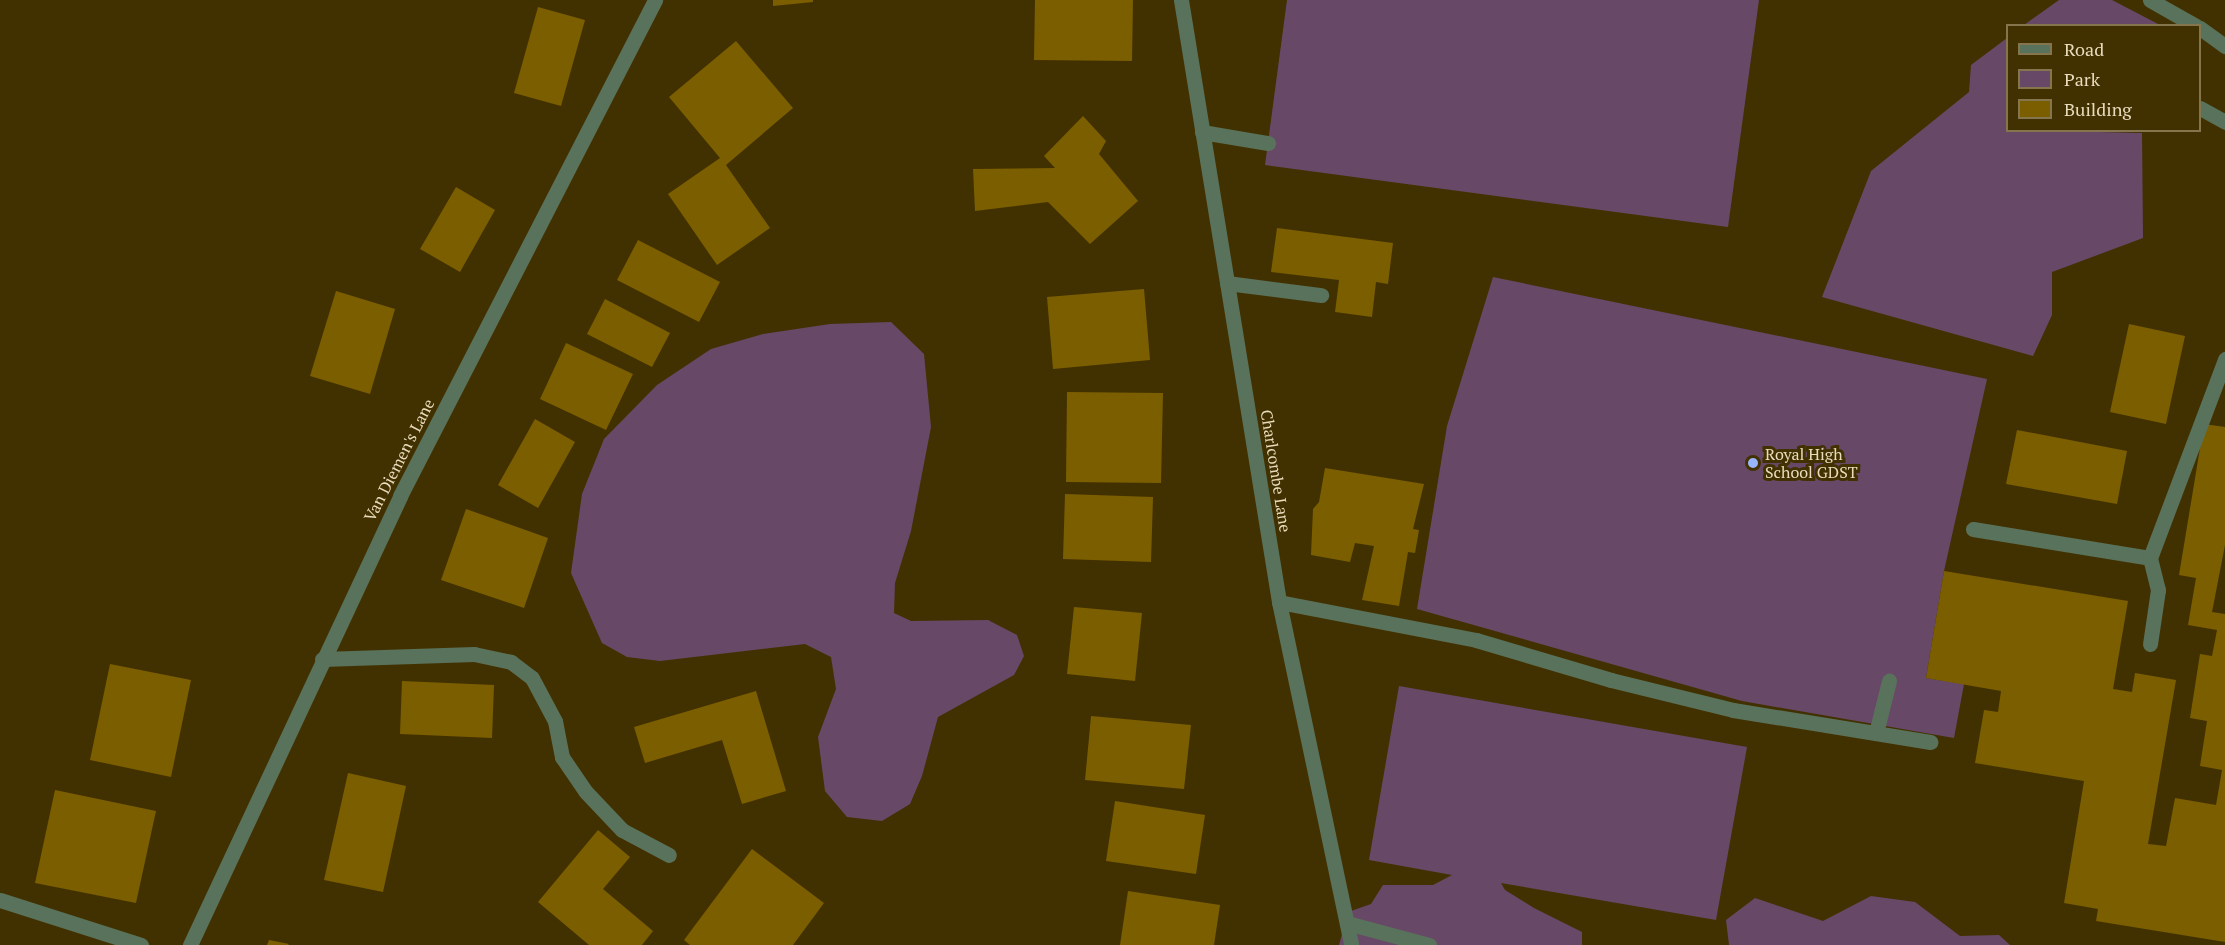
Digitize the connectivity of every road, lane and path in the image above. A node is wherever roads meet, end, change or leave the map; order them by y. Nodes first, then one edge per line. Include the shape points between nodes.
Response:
1 (656, 0) edge
2 (1181, 0) edge
3 (2150, 0) edge
4 (2192, 24) edge
5 (2201, 29) edge
6 (2225, 46) edge
7 (2201, 109) edge
8 (2225, 122) edge
9 (1202, 132) junction
10 (1268, 143) dead end
11 (1227, 283) junction
12 (1321, 295) dead end
13 (2225, 358) edge
14 (1973, 529) dead end
15 (2150, 558) junction
16 (1279, 602) junction
17 (2150, 644) dead end
18 (322, 659) junction
19 (1889, 681) dead end
20 (1876, 733) junction
21 (1930, 742) dead end
22 (669, 855) dead end
23 (0, 900) edge
24 (1347, 923) junction
25 (141, 945) edge
26 (190, 945) edge
27 (1352, 945) edge
28 (1429, 945) edge

1 - 18 street, Van Diemen's Lane via 400,496
2 - 9 street, Charlcombe Lane
3 - 4 street
5 - 6 street
7 - 8 street
9 - 10 street
9 - 11 street, Charlcombe Lane
11 - 12 street
11 - 16 street, Charlcombe Lane
13 - 15 street
14 - 15 street
15 - 17 street via 2158,590
16 - 20 street via 1476,640 1611,680 1733,710
16 - 24 street, Charlcombe Lane
18 - 22 street via 474,654 512,662 532,678 555,721 562,757 586,792 622,830
18 - 26 street, Van Diemen's Lane
19 - 20 street
20 - 21 street
23 - 25 street
24 - 27 street, Charlcombe Lane
24 - 28 street

